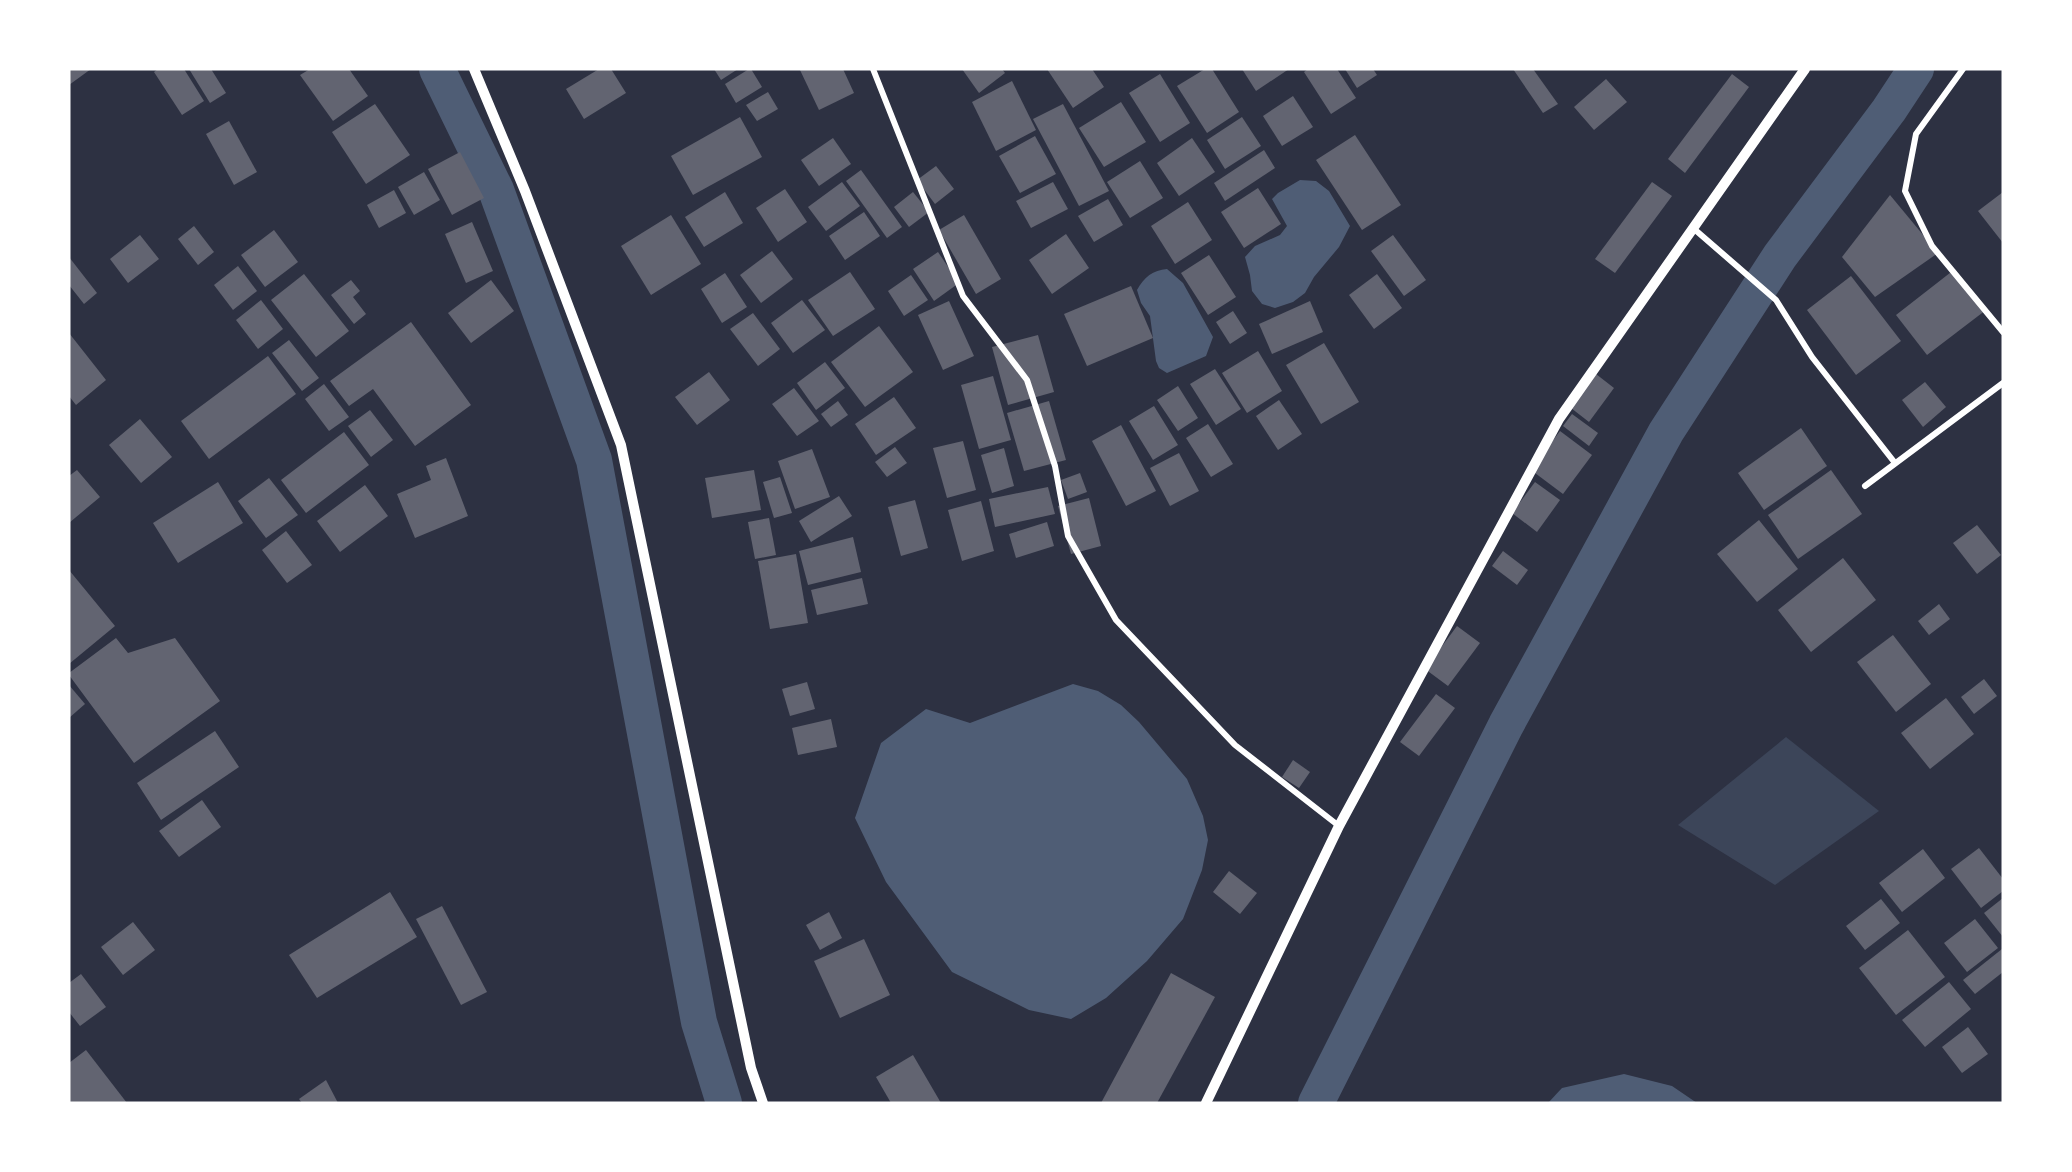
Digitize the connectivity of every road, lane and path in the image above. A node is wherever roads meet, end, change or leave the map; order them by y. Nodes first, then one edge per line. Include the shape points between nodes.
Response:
1 (474, 69) edge
2 (873, 69) edge
3 (1805, 69) edge
4 (1963, 69) edge
5 (1693, 228) junction
6 (2003, 332) edge
7 (2003, 383) edge
8 (1895, 464) junction
9 (1865, 486) dead end
10 (1339, 826) junction
11 (763, 1103) edge
12 (1206, 1103) edge

1 - 11 street via 525,191 621,445 751,1068
2 - 10 street via 963,296 1027,380 1055,466 1068,536 1116,620 1235,745
3 - 5 street
4 - 6 street via 1916,134 1905,191 1932,246
5 - 8 street via 1776,300 1812,357
5 - 10 street via 1559,419
7 - 8 street
8 - 9 street
10 - 12 street

